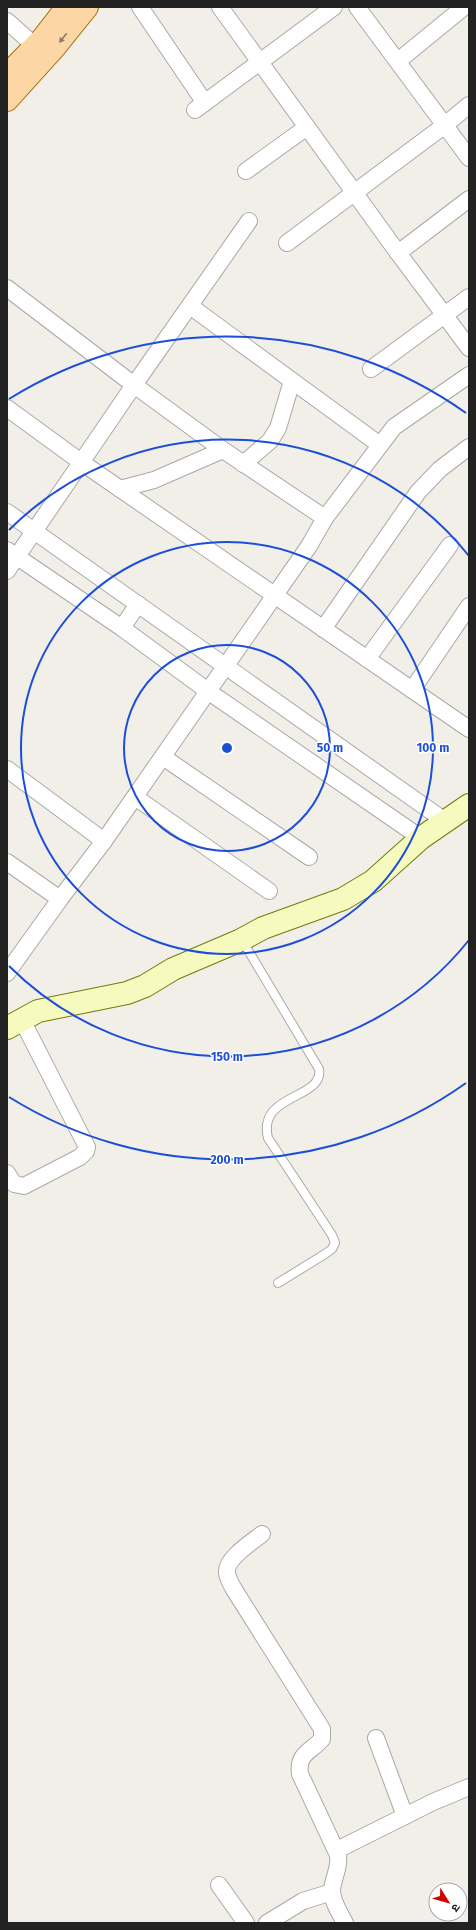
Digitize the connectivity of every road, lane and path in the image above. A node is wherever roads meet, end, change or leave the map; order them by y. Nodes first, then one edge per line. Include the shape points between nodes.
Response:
1 (67, 7) edge
2 (87, 7) edge
3 (140, 7) edge
4 (220, 7) edge
5 (334, 7) edge
6 (357, 7) edge
7 (464, 7) edge
8 (7, 21) edge
9 (35, 46) junction
10 (398, 61) junction
11 (261, 63) junction
12 (7, 75) edge
13 (7, 100) edge
14 (469, 105) edge
15 (445, 125) junction
16 (307, 127) junction
17 (469, 158) edge
18 (246, 171) dead end
19 (356, 193) junction
20 (469, 199) edge
21 (249, 221) dead end
22 (287, 243) dead end
23 (398, 253) junction
24 (7, 288) edge
25 (469, 297) edge
26 (190, 306) junction
27 (445, 316) junction
28 (469, 348) edge
29 (371, 369) dead end
30 (469, 375) edge
31 (292, 381) junction
32 (134, 385) junction
33 (7, 408) edge
34 (380, 445) junction
35 (469, 447) edge
36 (223, 450) junction
37 (81, 462) junction
38 (243, 464) junction
39 (120, 489) junction
40 (7, 512) edge
41 (325, 518) junction
42 (34, 531) junction
43 (450, 545) dead end
44 (12, 553) edge
45 (7, 571) edge
46 (275, 596) junction
47 (138, 604) junction
48 (469, 606) edge
49 (122, 628) junction
50 (323, 629) junction
51 (367, 659) junction
52 (226, 666) junction
53 (412, 690) junction
54 (208, 691) junction
55 (469, 729) edge
56 (163, 757) junction
57 (7, 769) edge
58 (135, 797) junction
59 (469, 805) edge
60 (445, 821) junction
61 (421, 838) junction
62 (104, 841) junction
63 (309, 857) dead end
64 (8, 865) edge
65 (269, 891) dead end
66 (60, 899) junction
67 (241, 940) junction
68 (7, 973) edge
69 (15, 1024) edge
70 (7, 1173) edge
71 (278, 1283) dead end
72 (262, 1534) dead end
73 (376, 1738) dead end
74 (469, 1787) edge
75 (405, 1816) junction
76 (337, 1850) junction
77 (219, 1885) dead end
78 (332, 1892) junction
79 (246, 1923) edge
80 (267, 1923) edge
81 (345, 1923) edge

1 - 9 main road
2 -> 13 main road
3 - 11 street via 200,107
4 - 11 street
5 - 11 street
6 - 10 street
7 - 10 street
8 - 9 street
9 - 12 main road
10 - 15 street
11 - 16 street
14 - 15 street
15 - 17 street
15 - 19 street
16 - 18 street
16 - 19 street
19 - 22 street
19 - 23 street
20 - 23 street
21 - 26 street
23 - 27 street
24 - 32 street
25 - 27 street
26 - 31 street
26 - 32 street
27 - 28 street
27 - 29 street
30 - 34 street via 394,427
31 - 34 street
31 - 38 street via 284,413 274,435 261,451
32 - 36 street
32 - 37 street
33 - 37 street
34 - 41 street
35 - 50 street via 440,469 418,492
36 - 38 street
36 - 39 street via 154,480
37 - 39 street
37 - 42 street
38 - 41 street
39 - 46 street
40 - 42 street
41 - 46 street
42 - 44 street
42 - 47 street
43 - 51 street
44 - 45 street
44 - 49 street
46 - 50 street
46 - 52 street
47 - 49 street
47 - 52 street
48 - 53 street
49 - 54 street
50 - 51 street
51 - 53 street
52 - 54 street
52 - 60 street
53 - 55 street
54 - 56 street
54 - 61 street
56 - 58 street
56 - 63 street
57 - 62 street
58 - 62 street
58 - 65 street
59 - 60 street
60 - 61 street
61 - 67 street via 373,881 343,899 263,928
62 - 66 street
64 - 66 street
66 - 68 street
67 - 69 street via 173,969 146,986 127,993 38,1011
67 - 71 lane via 320,1074 317,1082 311,1087 278,1106 269,1116 266,1127 268,1138 335,1243 325,1254
69 - 70 street via 87,1147 80,1157 24,1186 14,1184
72 - 76 street via 233,1558 228,1564 227,1575 322,1729 322,1738 305,1753 299,1766 300,1774
73 - 75 street
74 - 75 street
75 - 76 street
76 - 78 street via 339,1861
77 - 79 street
78 - 80 street via 303,1901
78 - 81 street

